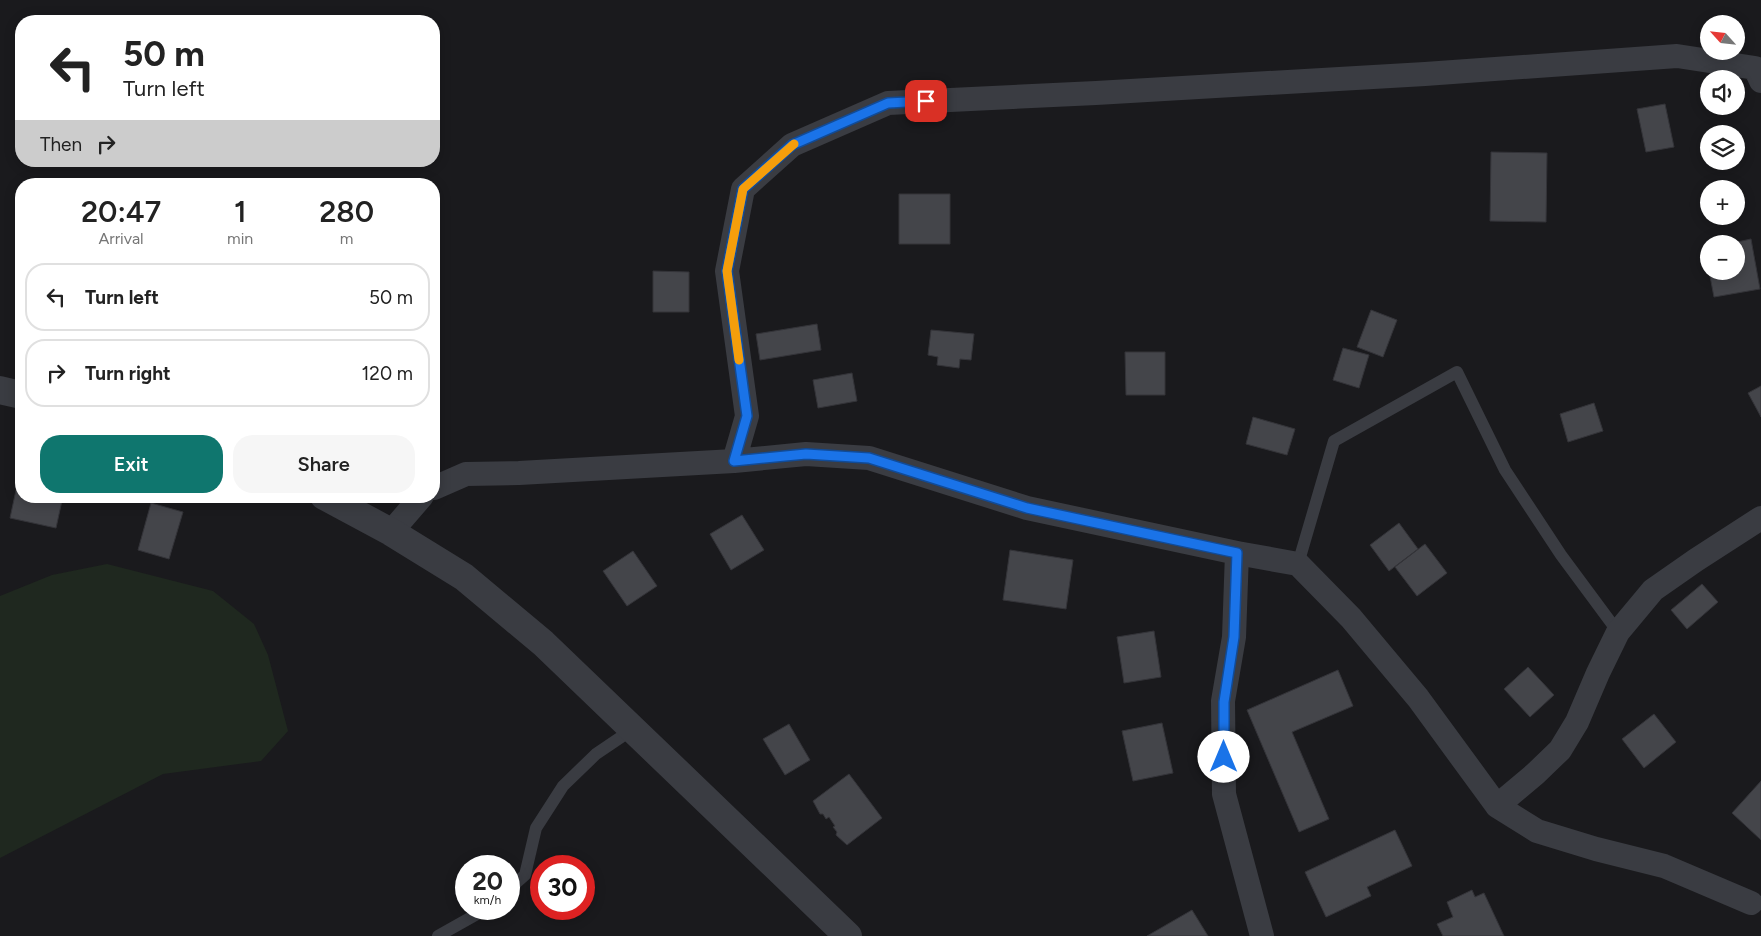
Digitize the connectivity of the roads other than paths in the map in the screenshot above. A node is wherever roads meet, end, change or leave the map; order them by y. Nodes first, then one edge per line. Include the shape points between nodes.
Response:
1 (1761, 81) edge
2 (0, 390) edge
3 (15, 394) edge
4 (734, 461) junction
5 (440, 485) edge
6 (337, 503) edge
7 (416, 503) edge
8 (1761, 518) edge
9 (392, 532) junction
10 (1237, 553) junction
11 (1298, 564) junction
12 (1618, 632) junction
13 (632, 729) junction
14 (1497, 806) junction
15 (520, 880) edge
16 (1751, 904) dead end
17 (466, 920) edge
18 (438, 936) edge
19 (848, 936) edge
20 (1262, 936) edge

1 - 4 street via 1755,68 1677,56 1405,75 888,103 792,145 743,189 727,271 747,416
2 - 3 street
4 - 5 street via 519,474 466,474
4 - 10 street via 806,454 869,458 1027,508
6 - 9 street
7 - 9 street
8 - 12 street via 1654,590
9 - 13 street via 464,577 543,643
10 - 11 street
10 - 20 street via 1234,637 1224,702 1224,794
11 - 12 lane via 1334,441 1457,372 1505,470
11 - 14 street via 1351,618 1412,691
12 - 14 street via 1577,722 1560,750
13 - 15 lane via 596,754 563,786 536,828 525,875
13 - 19 street
14 - 16 street via 1536,831 1664,866
17 - 18 lane

